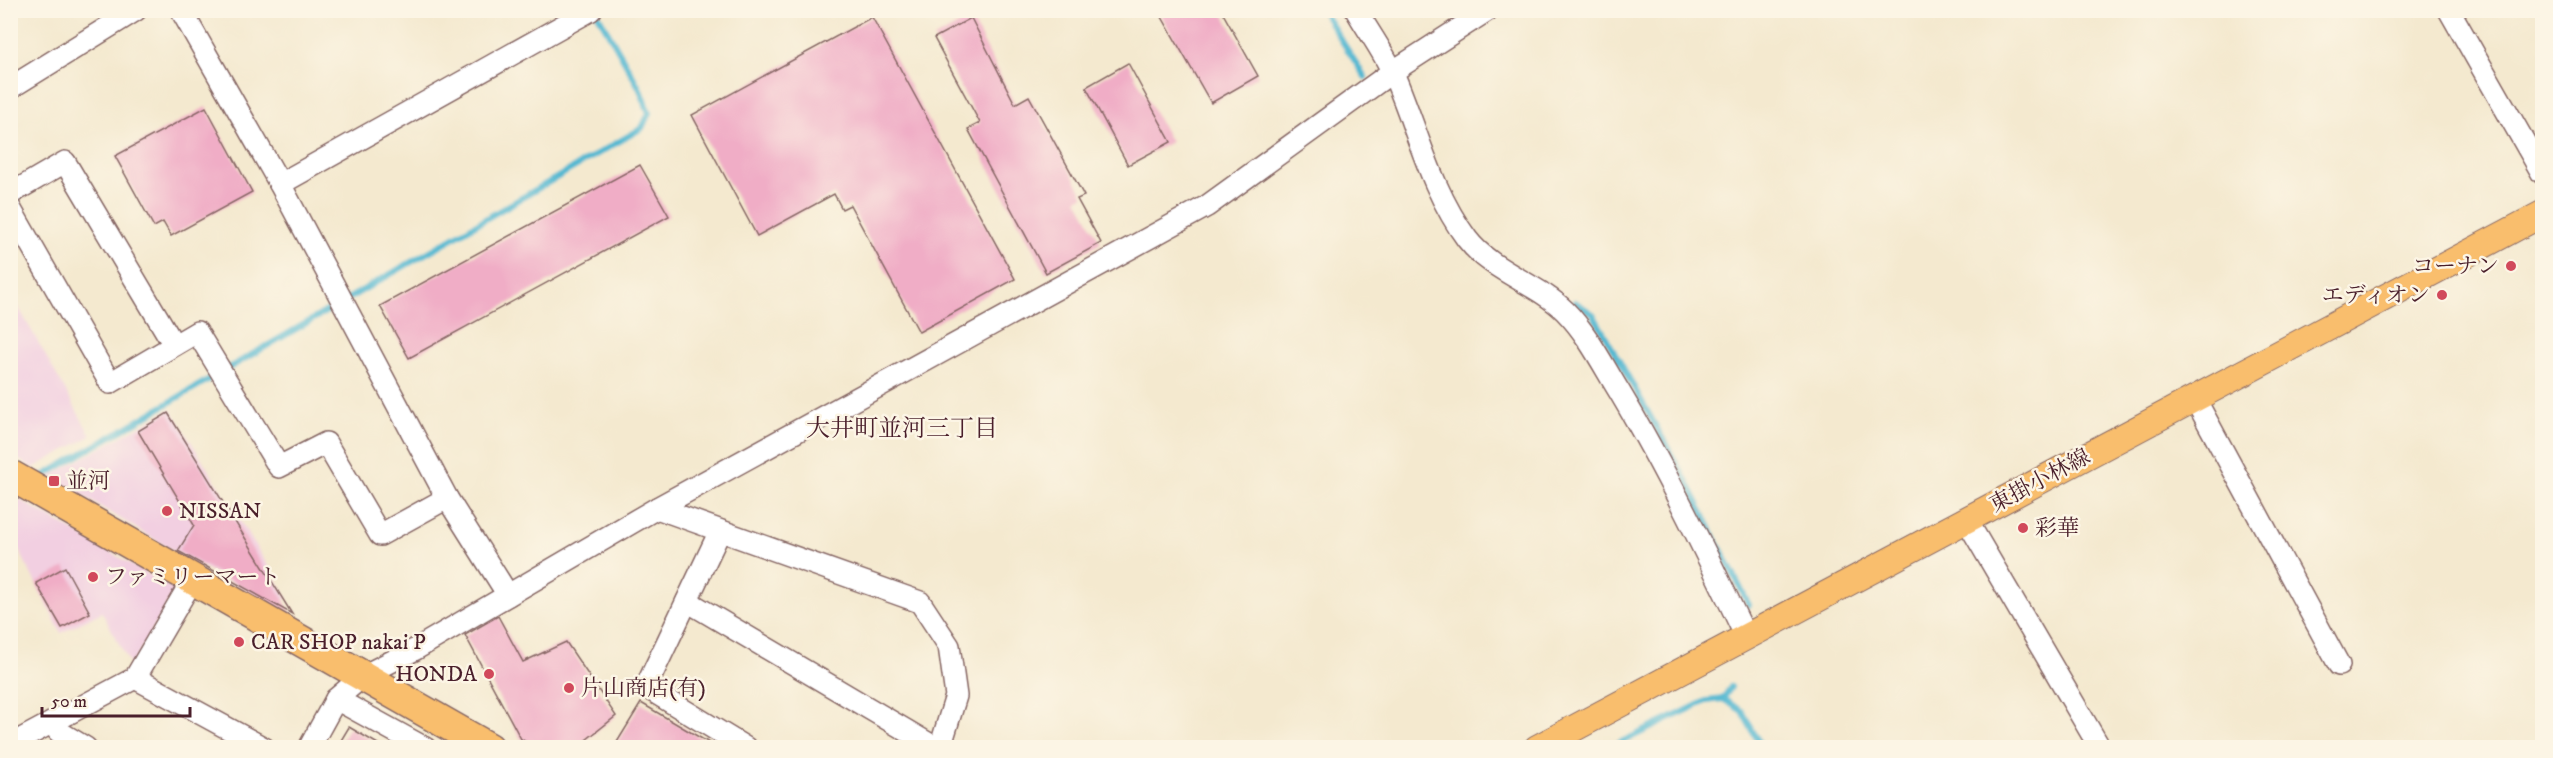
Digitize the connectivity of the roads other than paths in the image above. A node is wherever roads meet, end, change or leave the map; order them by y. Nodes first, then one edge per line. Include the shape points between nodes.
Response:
1 (136, 10) edge
2 (181, 10) edge
3 (591, 10) edge
4 (1356, 10) edge
5 (1488, 10) edge
6 (2449, 10) edge
7 (1392, 72) junction
8 (10, 88) edge
9 (2542, 173) edge
10 (280, 184) junction
11 (10, 194) edge
12 (10, 208) edge
13 (2542, 214) edge
14 (174, 345) junction
15 (2195, 399) junction
16 (10, 475) edge
17 (447, 498) junction
18 (657, 508) junction
19 (1966, 519) junction
20 (720, 531) junction
21 (194, 579) junction
22 (508, 595) junction
23 (687, 601) junction
24 (1746, 637) junction
25 (2339, 665) dead end
26 (363, 676) junction
27 (135, 678) junction
28 (336, 699) junction
29 (53, 722) junction
30 (10, 745) edge
31 (86, 747) edge
32 (264, 747) edge
33 (309, 747) edge
34 (425, 747) edge
35 (489, 747) edge
36 (746, 747) edge
37 (938, 747) edge
38 (1537, 747) edge
39 (2100, 747) edge

1 - 8 street
2 - 10 street
3 - 10 street
4 - 7 street
5 - 7 street
6 - 9 street
7 - 18 street via 1208,206
7 - 24 street via 1435,185 1455,221 1468,241 1497,267 1565,311 1594,350 1683,506
10 - 17 street
11 - 14 street via 64,162
12 - 14 street via 110,383
13 - 15 main road, 東掛小林線
14 - 17 street via 197,332 279,467 326,442 380,535
15 - 19 main road, 東掛小林線
15 - 25 street
16 - 21 highway
17 - 22 street
18 - 20 street
18 - 22 street
19 - 24 main road, 東掛小林線
19 - 39 street
20 - 23 street
20 - 37 street via 920,602 949,646 956,696
21 - 26 highway
21 - 27 street
22 - 26 street
23 - 36 street via 646,687
23 - 37 street
24 - 38 main road, 東掛小林線
26 - 28 street
26 - 35 highway
27 - 29 street
27 - 32 street
28 - 33 street
28 - 34 street
29 - 30 street
29 - 31 street via 58,731

